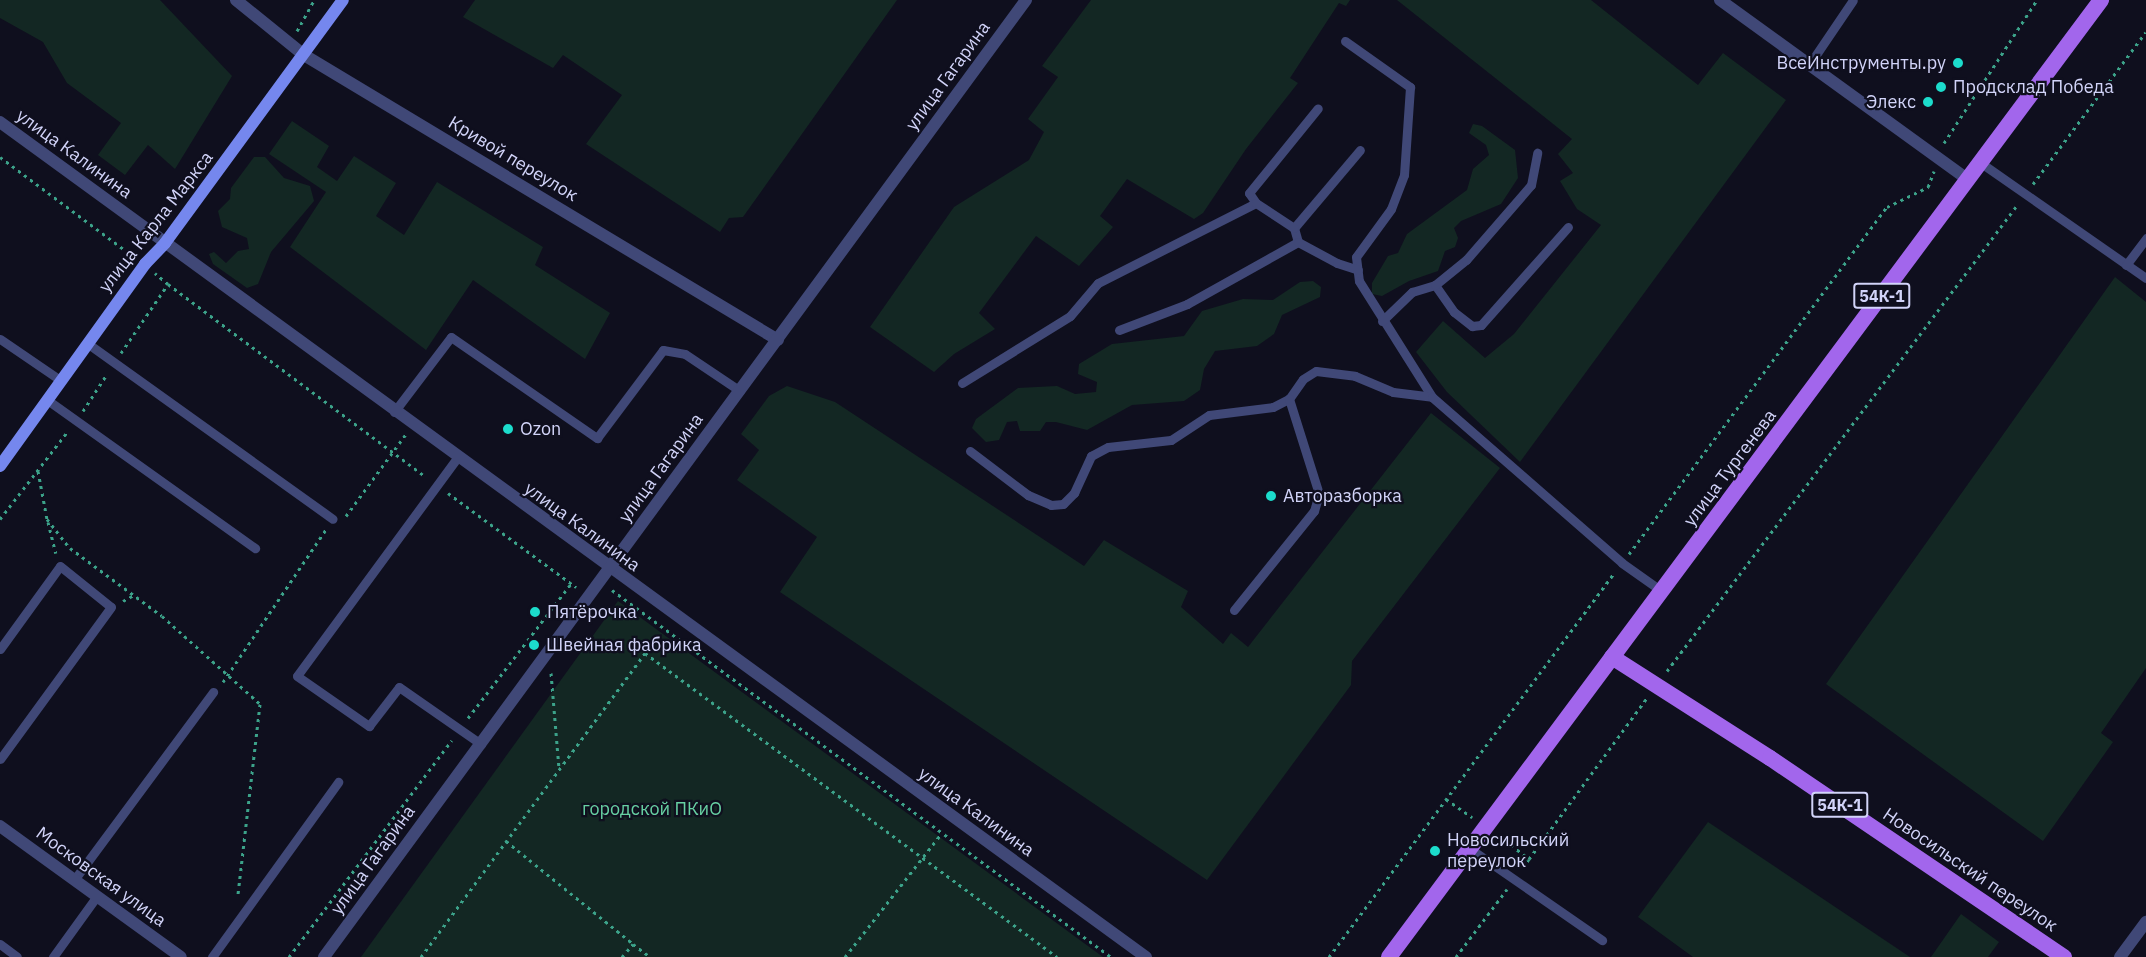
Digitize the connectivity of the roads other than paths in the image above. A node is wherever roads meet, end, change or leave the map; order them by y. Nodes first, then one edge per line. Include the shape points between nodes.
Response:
1 (236, 0) edge
2 (344, 0) edge
3 (1026, 0) edge
4 (1720, 0) edge
5 (1853, 0) edge
6 (2101, 0) edge
7 (1345, 41) dead end
8 (304, 55) junction
9 (1809, 65) junction
10 (1318, 108) dead end
11 (0, 122) edge
12 (1360, 150) dead end
13 (1538, 153) dead end
14 (1981, 163) junction
15 (1969, 180) junction
16 (1256, 203) junction
17 (1568, 227) dead end
18 (1294, 228) junction
19 (2146, 238) edge
20 (165, 243) junction
21 (1298, 243) junction
22 (2126, 265) junction
23 (1358, 270) junction
24 (2146, 278) edge
25 (1435, 285) junction
26 (1382, 321) junction
27 (1119, 330) dead end
28 (0, 339) edge
29 (778, 340) junction
30 (87, 343) junction
31 (60, 380) junction
32 (962, 383) dead end
33 (740, 391) junction
34 (1432, 397) junction
35 (46, 399) junction
36 (1289, 399) junction
37 (394, 412) junction
38 (970, 451) dead end
39 (457, 458) junction
40 (0, 466) edge
41 (333, 519) road end
42 (255, 548) dead end
43 (609, 570) junction
44 (1663, 592) junction
45 (1234, 610) dead end
46 (0, 649) edge
47 (1612, 657) junction
48 (213, 692) dead end
49 (481, 744) junction
50 (0, 759) edge
51 (338, 782) dead end
52 (0, 826) edge
53 (1469, 848) junction
54 (74, 880) junction
55 (97, 896) junction
56 (2146, 922) edge
57 (1602, 940) dead end
58 (0, 944) edge
59 (18, 957) edge
60 (53, 957) edge
61 (181, 957) edge
62 (212, 957) edge
63 (324, 957) edge
64 (1146, 957) edge
65 (1389, 957) edge
66 (2064, 957) edge
67 (2120, 957) edge

1 - 8 street, Кривой переулок
2 - 8 main road, улица Карла Маркса
3 - 29 street, улица Гагарина
4 - 9 street
5 - 9 lane
6 - 14 main road, улица Тургенева / 54К-1
7 - 23 lane via 1410,87 1404,175 1391,208 1356,257
8 - 20 main road, улица Карла Маркса
8 - 29 street, Кривой переулок
9 - 15 street
10 - 16 lane via 1249,193
11 - 20 street, улица Калинина
12 - 18 lane
13 - 25 lane via 1531,185 1466,260
14 - 15 main road, улица Тургенева / 54К-1
14 - 22 lane
15 - 44 main road, улица Тургенева / 54К-1
16 - 18 lane
16 - 32 lane via 1098,283 1070,316
17 - 25 lane via 1481,325 1472,326 1454,312
18 - 21 lane
19 - 22 lane
20 - 30 main road, улица Карла Маркса
20 - 37 street, улица Калинина
21 - 23 lane
21 - 27 lane via 1187,304
22 - 24 lane
23 - 26 lane via 1359,281
25 - 26 lane via 1412,292
26 - 34 lane
28 - 31 lane
29 - 33 street, улица Гагарина
30 - 31 main road, улица Карла Маркса
30 - 41 lane
31 - 35 main road, улица Карла Маркса
33 - 37 lane via 685,354 663,350 597,438 451,337
33 - 43 street, улица Гагарина
34 - 36 lane via 1393,393 1355,376 1316,371 1303,379
34 - 44 lane via 1622,562
35 - 40 main road, улица Карла Маркса
35 - 42 lane
36 - 38 lane via 1273,407 1209,415 1171,440 1108,447 1091,456 1074,493 1063,504 1051,505 1028,495
36 - 45 lane via 1319,494 1314,511
37 - 39 street, улица Калинина
39 - 43 street, улица Калинина
39 - 49 lane via 297,676 369,726 399,687
43 - 49 street, улица Гагарина
43 - 64 street, улица Калинина
44 - 47 main road, улица Тургенева / 54К-1
46 - 50 lane via 60,566 111,607
47 - 53 main road, улица Тургенева / 54К-1
47 - 66 main road, Новосильский переулок / 54К-1 via 1770,758
48 - 54 lane
49 - 63 street, улица Гагарина
51 - 62 lane
52 - 54 street, Московская улица
53 - 57 lane
53 - 65 main road, улица Тургенева / 54К-1
54 - 55 street, Московская улица
55 - 60 lane
55 - 61 street, Московская улица
56 - 67 street
58 - 59 lane

